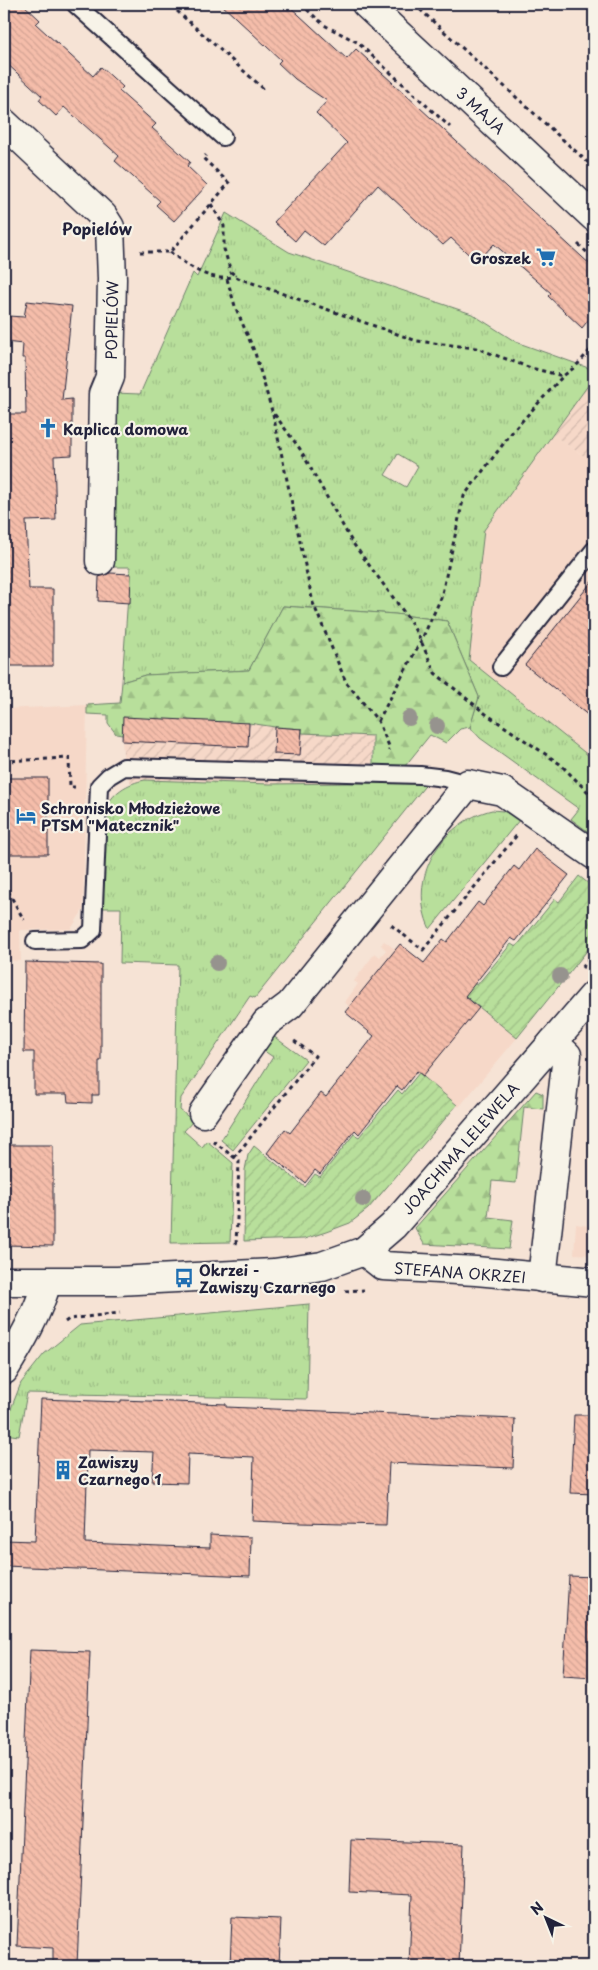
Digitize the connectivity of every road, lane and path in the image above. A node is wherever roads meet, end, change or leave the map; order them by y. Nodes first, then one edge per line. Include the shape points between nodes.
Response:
1 (75, 4) edge
2 (301, 4) edge
3 (366, 4) edge
4 (414, 4) edge
5 (177, 11) dead end
6 (265, 90) dead end
7 (4, 123) edge
8 (452, 129) dead end
9 (223, 137) dead end
10 (210, 151) dead end
11 (594, 168) edge
12 (211, 204) junction
13 (594, 217) edge
14 (577, 242) dead end
15 (111, 251) junction
16 (170, 252) junction
17 (594, 259) edge
18 (236, 276) junction
19 (227, 279) junction
20 (594, 346) edge
21 (563, 376) junction
22 (272, 411) junction
23 (594, 550) edge
24 (100, 560) dead end
25 (421, 641) junction
26 (501, 667) dead end
27 (378, 721) junction
28 (4, 761) edge
29 (389, 774) junction
30 (468, 784) junction
31 (99, 786) junction
32 (594, 803) edge
33 (523, 827) dead end
34 (594, 855) edge
35 (4, 884) edge
36 (12, 899) junction
37 (4, 900) edge
38 (369, 908) junction
39 (35, 941) joint
40 (594, 953) edge
41 (577, 974) dead end
42 (594, 995) edge
43 (270, 1020) junction
44 (553, 1042) junction
45 (203, 1114) joint
46 (234, 1158) junction
47 (226, 1248) dead end
48 (236, 1248) junction
49 (245, 1248) dead end
50 (364, 1251) junction
51 (542, 1278) junction
52 (4, 1281) edge
53 (47, 1282) junction
54 (594, 1282) edge
55 (371, 1290) dead end
56 (336, 1291) dead end
57 (127, 1312) dead end
58 (63, 1324) dead end
59 (4, 1370) edge

1 - 9 lane
2 - 8 path via 324,25 357,42
3 - 13 street, 3 MAJA
4 - 11 path
5 - 6 path
7 - 15 street, POPIELÓW via 103,216 110,227
10 - 12 path via 203,158 229,183
12 - 16 path
12 - 18 path via 224,226 224,249 231,272
14 - 17 path
15 - 16 path
15 - 24 street, POPIELÓW via 110,377 102,394
16 - 19 path via 193,269
18 - 19 path
18 - 21 path via 417,340 476,348
19 - 22 path via 255,352
20 - 21 path
21 - 25 path via 513,431 464,496 441,598
22 - 25 path via 300,449 352,542 409,619
22 - 27 path via 313,603 346,682
23 - 26 lane
25 - 27 path
25 - 32 path via 435,673 486,714 560,764 588,792
27 - 29 path via 389,746
28 - 31 path via 69,758 70,787
29 - 30 lane via 445,778
29 - 31 lane via 124,767
30 - 34 street via 502,791
30 - 38 street
31 - 39 lane via 93,930 82,940
33 - 38 path via 423,950
35 - 36 path
36 - 37 path
36 - 39 path
38 - 43 street via 290,1005
40 - 41 path
42 - 44 street, JOACHIMA LELEWELA
43 - 45 street
43 - 46 path via 315,1056
44 - 50 street, JOACHIMA LELEWELA via 393,1226
44 - 51 street via 567,1055
45 - 46 path via 195,1127
46 - 48 path via 239,1161
47 - 48 path
48 - 49 path
50 - 51 street, STEFANA OKRZEI via 383,1266
50 - 53 street via 322,1266 274,1273
51 - 54 street, STEFANA OKRZEI
52 - 53 street
53 - 59 street via 27,1334
55 - 56 path
57 - 58 path via 69,1318

